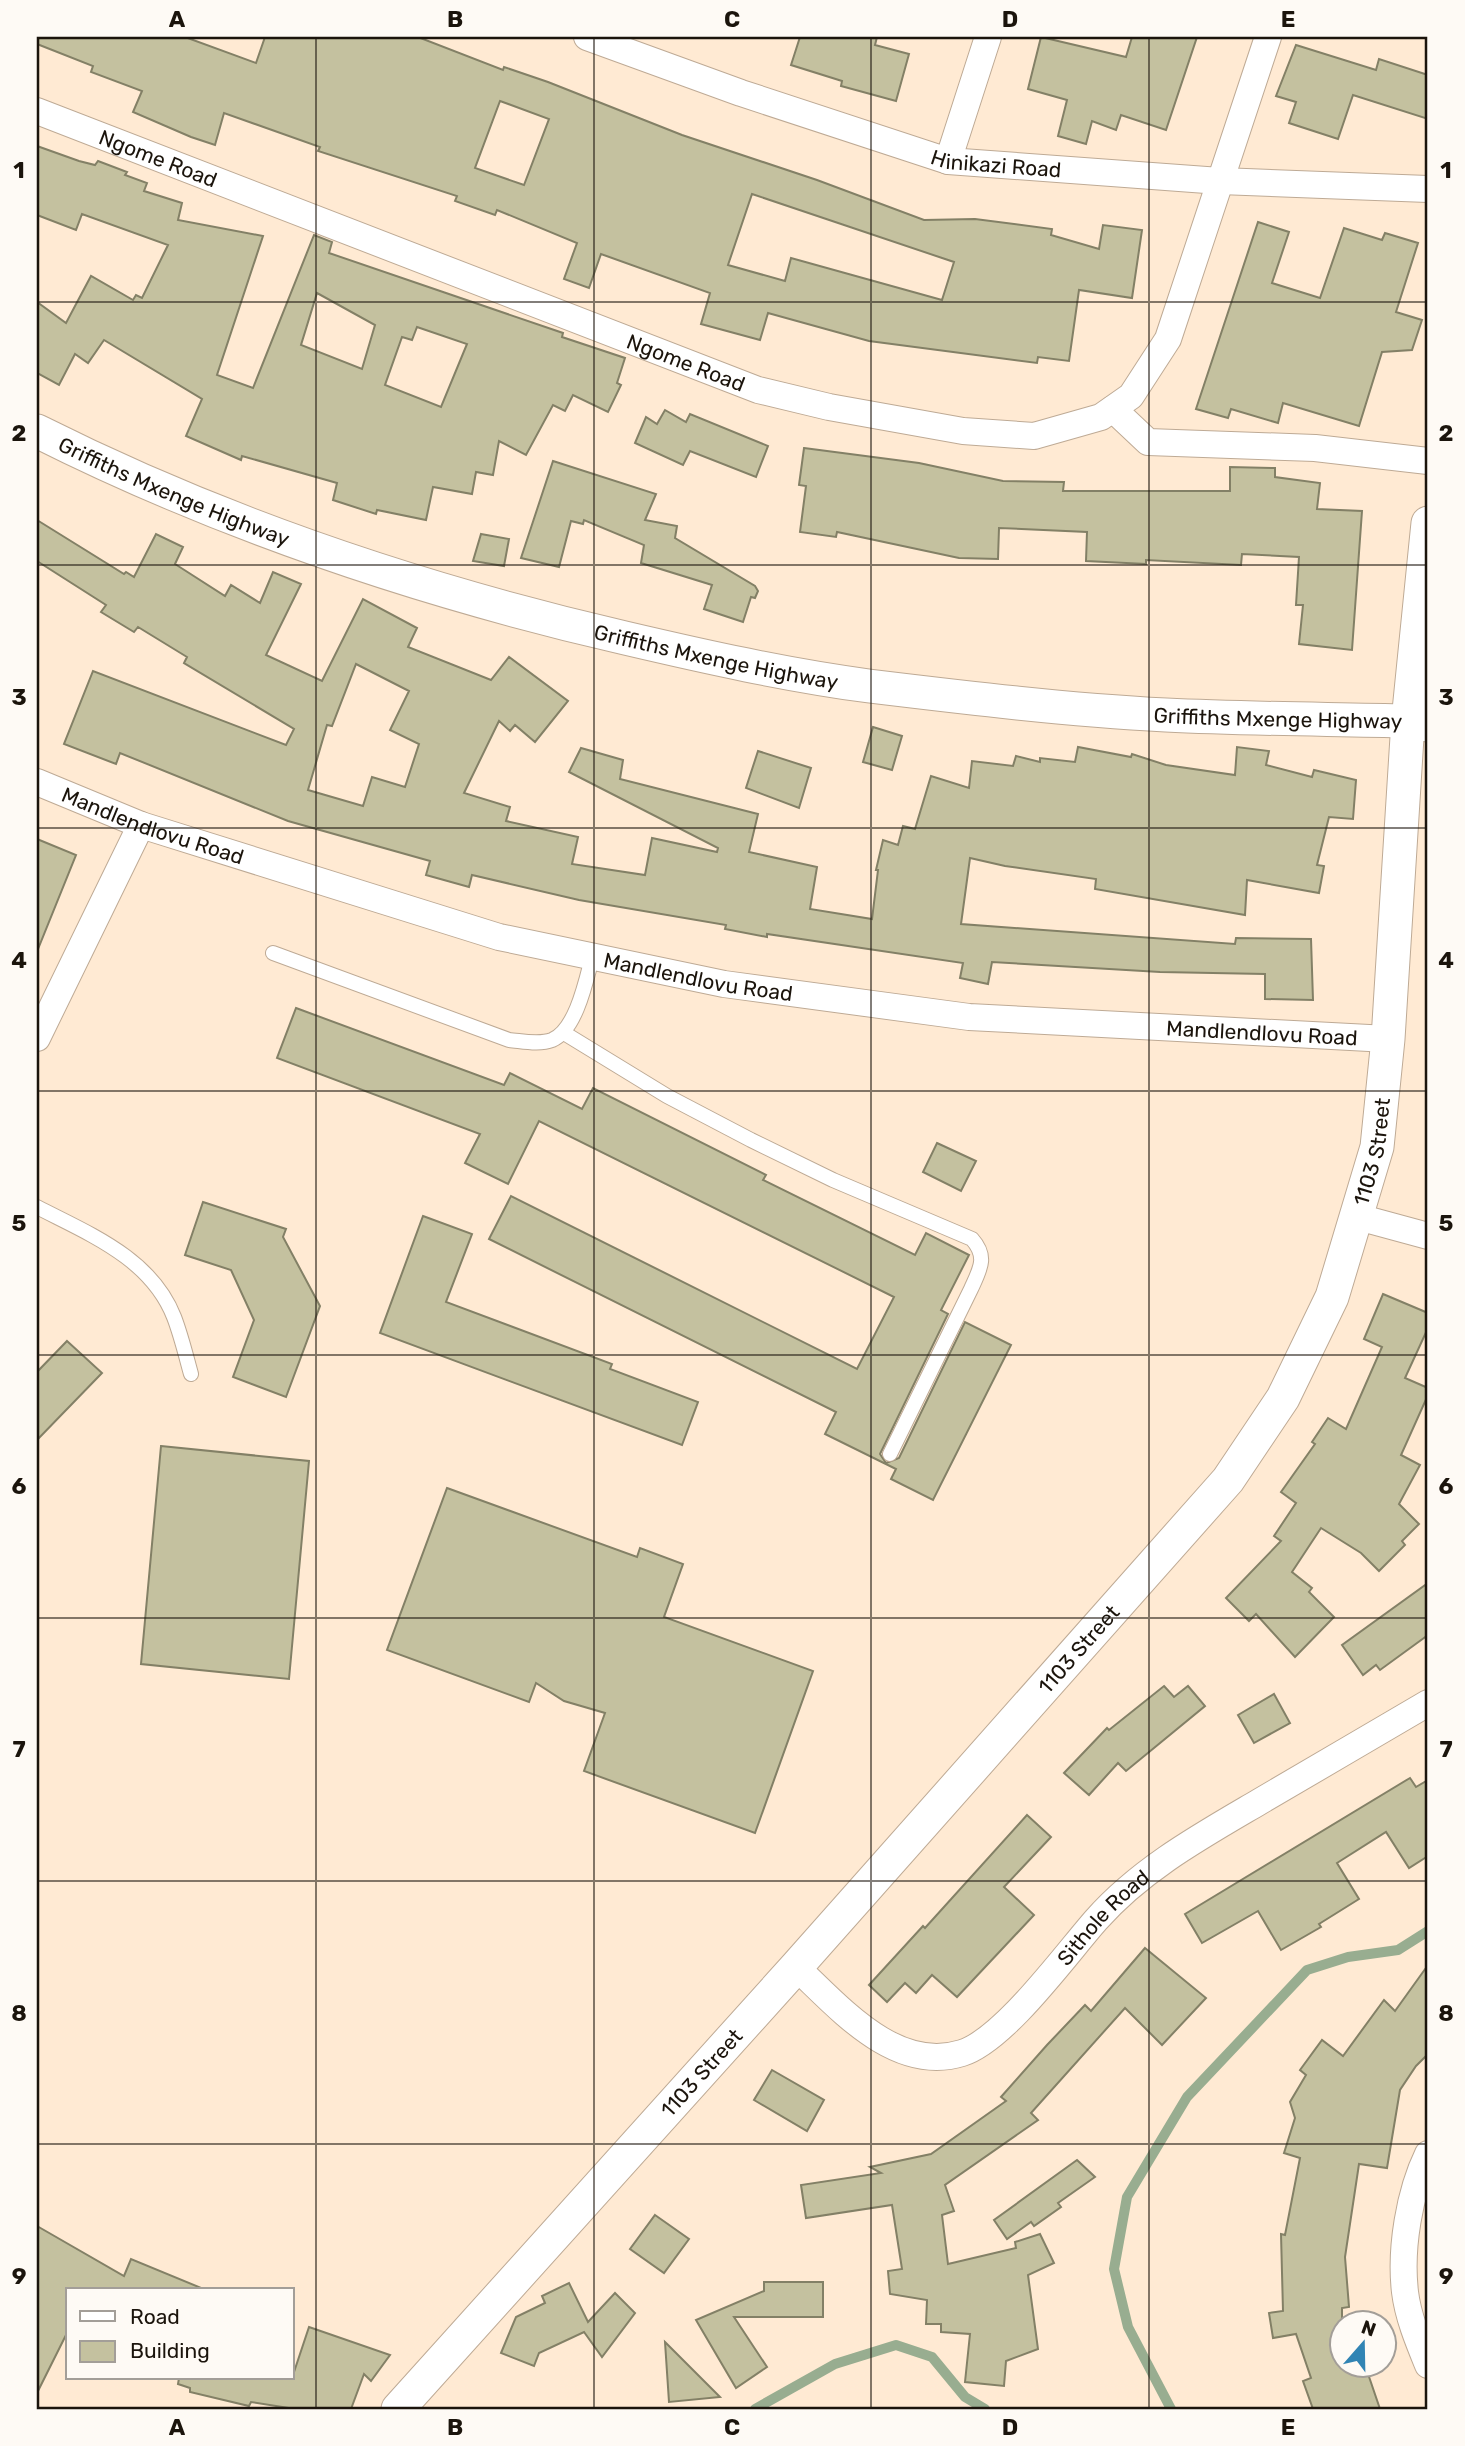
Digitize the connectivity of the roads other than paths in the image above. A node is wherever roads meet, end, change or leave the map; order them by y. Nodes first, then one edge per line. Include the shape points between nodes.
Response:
1 (587, 37) edge
2 (988, 37) edge
3 (1268, 37) edge
4 (37, 111) edge
5 (948, 161) junction
6 (1220, 181) junction
7 (1428, 189) edge
8 (1112, 409) junction
9 (37, 431) edge
10 (1428, 461) edge
11 (1428, 523) edge
12 (1418, 723) edge
13 (37, 782) edge
14 (141, 825) junction
15 (273, 953) dead end
16 (592, 958) junction
17 (564, 1033) junction
18 (37, 1038) edge
19 (1388, 1039) junction
20 (37, 1207) edge
21 (1358, 1217) junction
22 (1428, 1236) edge
23 (191, 1374) dead end
24 (890, 1454) dead end
25 (1428, 1703) edge
26 (796, 1967) junction
27 (1428, 2154) edge
28 (1428, 2365) edge
29 (398, 2409) edge

1 - 5 street, Hinikazi Road
2 - 5 street
3 - 6 street, Ngome Road
4 - 8 street, Ngome Road via 758,390 963,430 1034,436 1101,417
5 - 6 street, Hinikazi Road
6 - 7 street, Hinikazi Road
6 - 8 street, Ngome Road via 1168,339 1131,396
8 - 10 street via 1148,442 1315,448
9 - 12 street, Griffiths Mxenge Highway via 131,478 338,558 515,612 703,656 866,685 1019,702 1164,715
11 - 12 street, 1103 Street
12 - 19 street, 1103 Street
13 - 14 street, Mandlendlovu Road
14 - 16 street, Mandlendlovu Road via 499,937
14 - 18 street
15 - 17 lane via 509,1040 551,1041
16 - 17 lane via 580,1001
16 - 19 street, Mandlendlovu Road via 724,984 969,1017
17 - 24 lane via 703,1115 833,1180 972,1239 981,1250 983,1263
19 - 21 street, 1103 Street via 1377,1147
20 - 23 lane via 125,1254 155,1283 174,1316
21 - 22 street
21 - 26 street, 1103 Street via 1332,1297 1283,1398 1228,1480
25 - 26 street, Sithole Road via 1186,1845 1139,1878 1001,2028 962,2053 926,2057 886,2044
26 - 29 street, 1103 Street
27 - 28 street via 1419,2172 1405,2246 1405,2293

